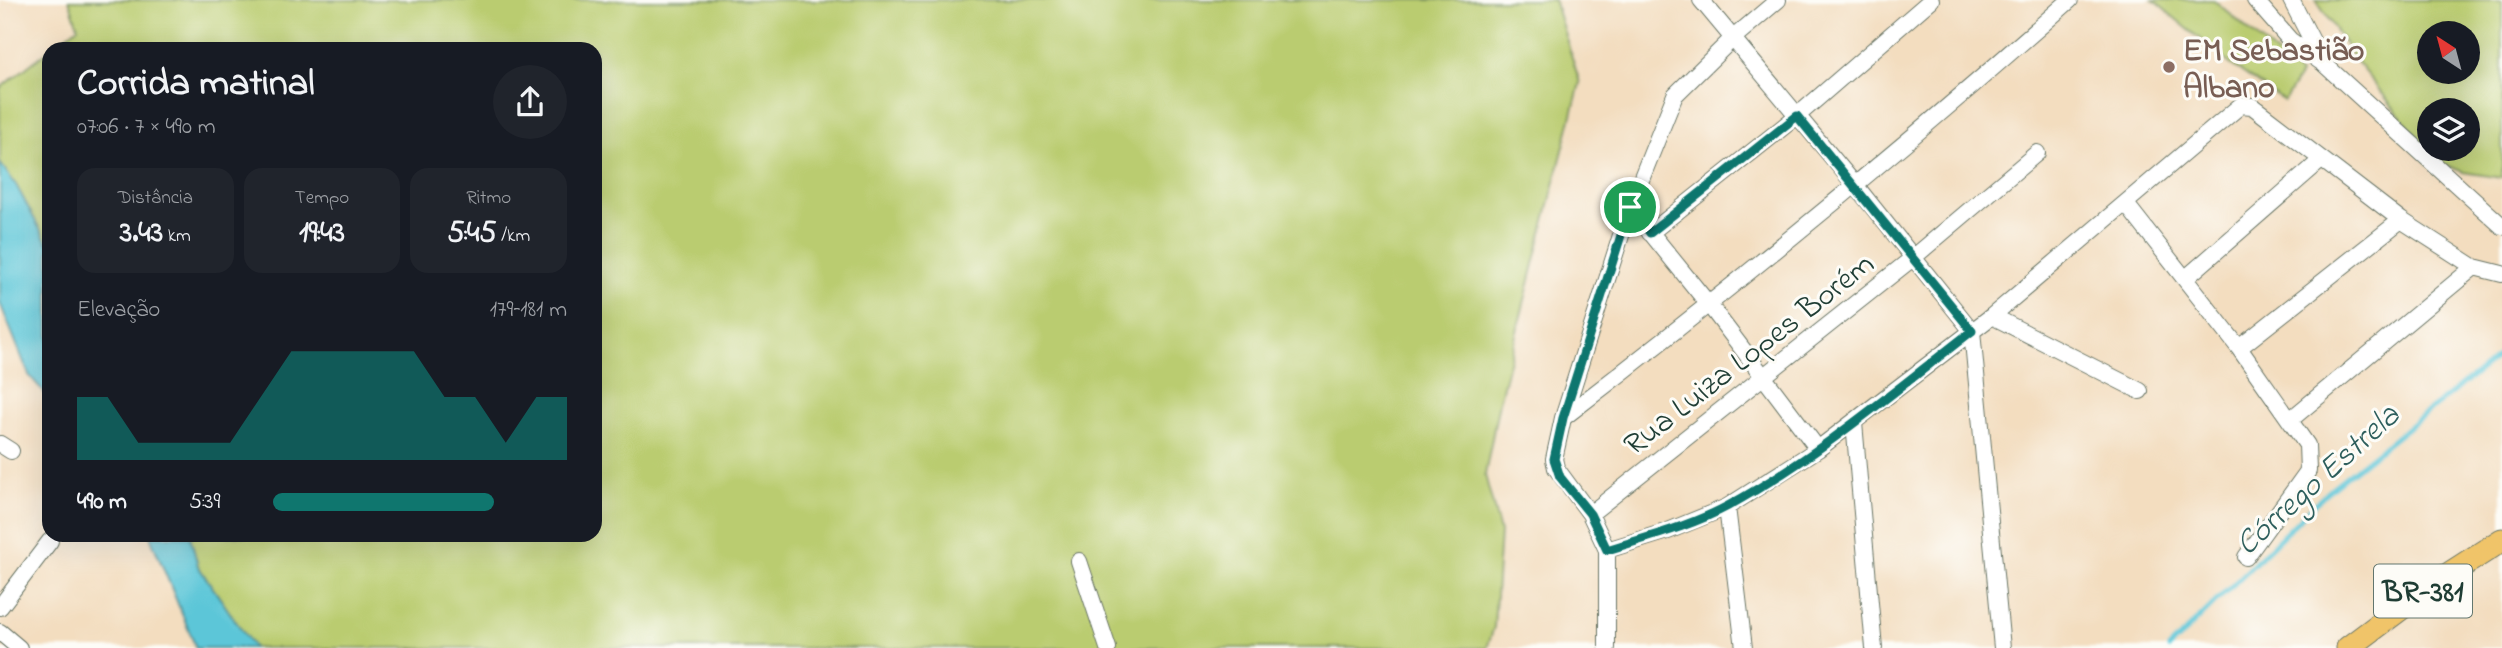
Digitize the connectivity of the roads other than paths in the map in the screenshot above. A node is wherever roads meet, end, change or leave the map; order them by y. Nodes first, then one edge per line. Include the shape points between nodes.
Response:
1 (1701, 0) edge
2 (1779, 0) edge
3 (1931, 0) edge
4 (2070, 0) edge
5 (2255, 0) edge
6 (2291, 0) edge
7 (1731, 39) junction
8 (2324, 64) junction
9 (1797, 116) junction
10 (2037, 153) dead end
11 (2320, 161) junction
12 (1856, 186) junction
13 (2126, 204) junction
14 (1630, 207) junction
15 (2401, 220) junction
16 (2502, 226) edge
17 (1650, 233) junction
18 (1914, 257) junction
19 (2474, 267) junction
20 (2502, 274) edge
21 (2186, 278) junction
22 (1710, 306) junction
23 (1992, 316) junction
24 (1972, 331) junction
25 (2239, 348) junction
26 (1764, 378) junction
27 (2140, 391) dead end
28 (1563, 418) junction
29 (2290, 420) junction
30 (1854, 422) junction
31 (1818, 449) junction
32 (1727, 507) junction
33 (1590, 514) junction
34 (2502, 540) edge
35 (49, 542) edge
36 (1607, 550) junction
37 (2246, 558) dead end
38 (1079, 561) dead end
39 (0, 606) edge
40 (0, 632) edge
41 (1605, 646) edge
42 (19, 648) edge
43 (1108, 648) edge
44 (1744, 648) edge
45 (1874, 648) edge
46 (2002, 648) edge
47 (2348, 648) edge

1 - 7 street
2 - 7 street
3 - 9 street
4 - 12 street
5 - 8 street via 2290,40
6 - 8 street
7 - 9 street
7 - 14 street via 1675,95
8 - 16 street
9 - 12 street
9 - 17 street
10 - 18 street, Rua Luiza Lopes Borém
11 - 13 street via 2252,106 2235,107
11 - 15 street
11 - 21 street
12 - 18 street
12 - 22 street
13 - 21 street
13 - 23 street
14 - 17 street
14 - 28 street
15 - 19 street
15 - 25 street
17 - 22 street
18 - 24 street
18 - 26 street, Rua Luiza Lopes Borém
19 - 20 street
19 - 29 street
21 - 25 street
22 - 26 street
22 - 28 street
23 - 24 street
23 - 27 street
24 - 30 street
24 - 46 street
25 - 29 street
26 - 31 street
26 - 33 street, Rua Luiza Lopes Borém
28 - 33 street via 1556,468
29 - 37 street via 2307,445 2308,471
30 - 31 street
30 - 45 street
31 - 32 street
32 - 36 street
32 - 44 street
33 - 36 street
34 - 47 main road, BR-381
35 - 39 street
36 - 41 street
38 - 43 street
40 - 42 street

